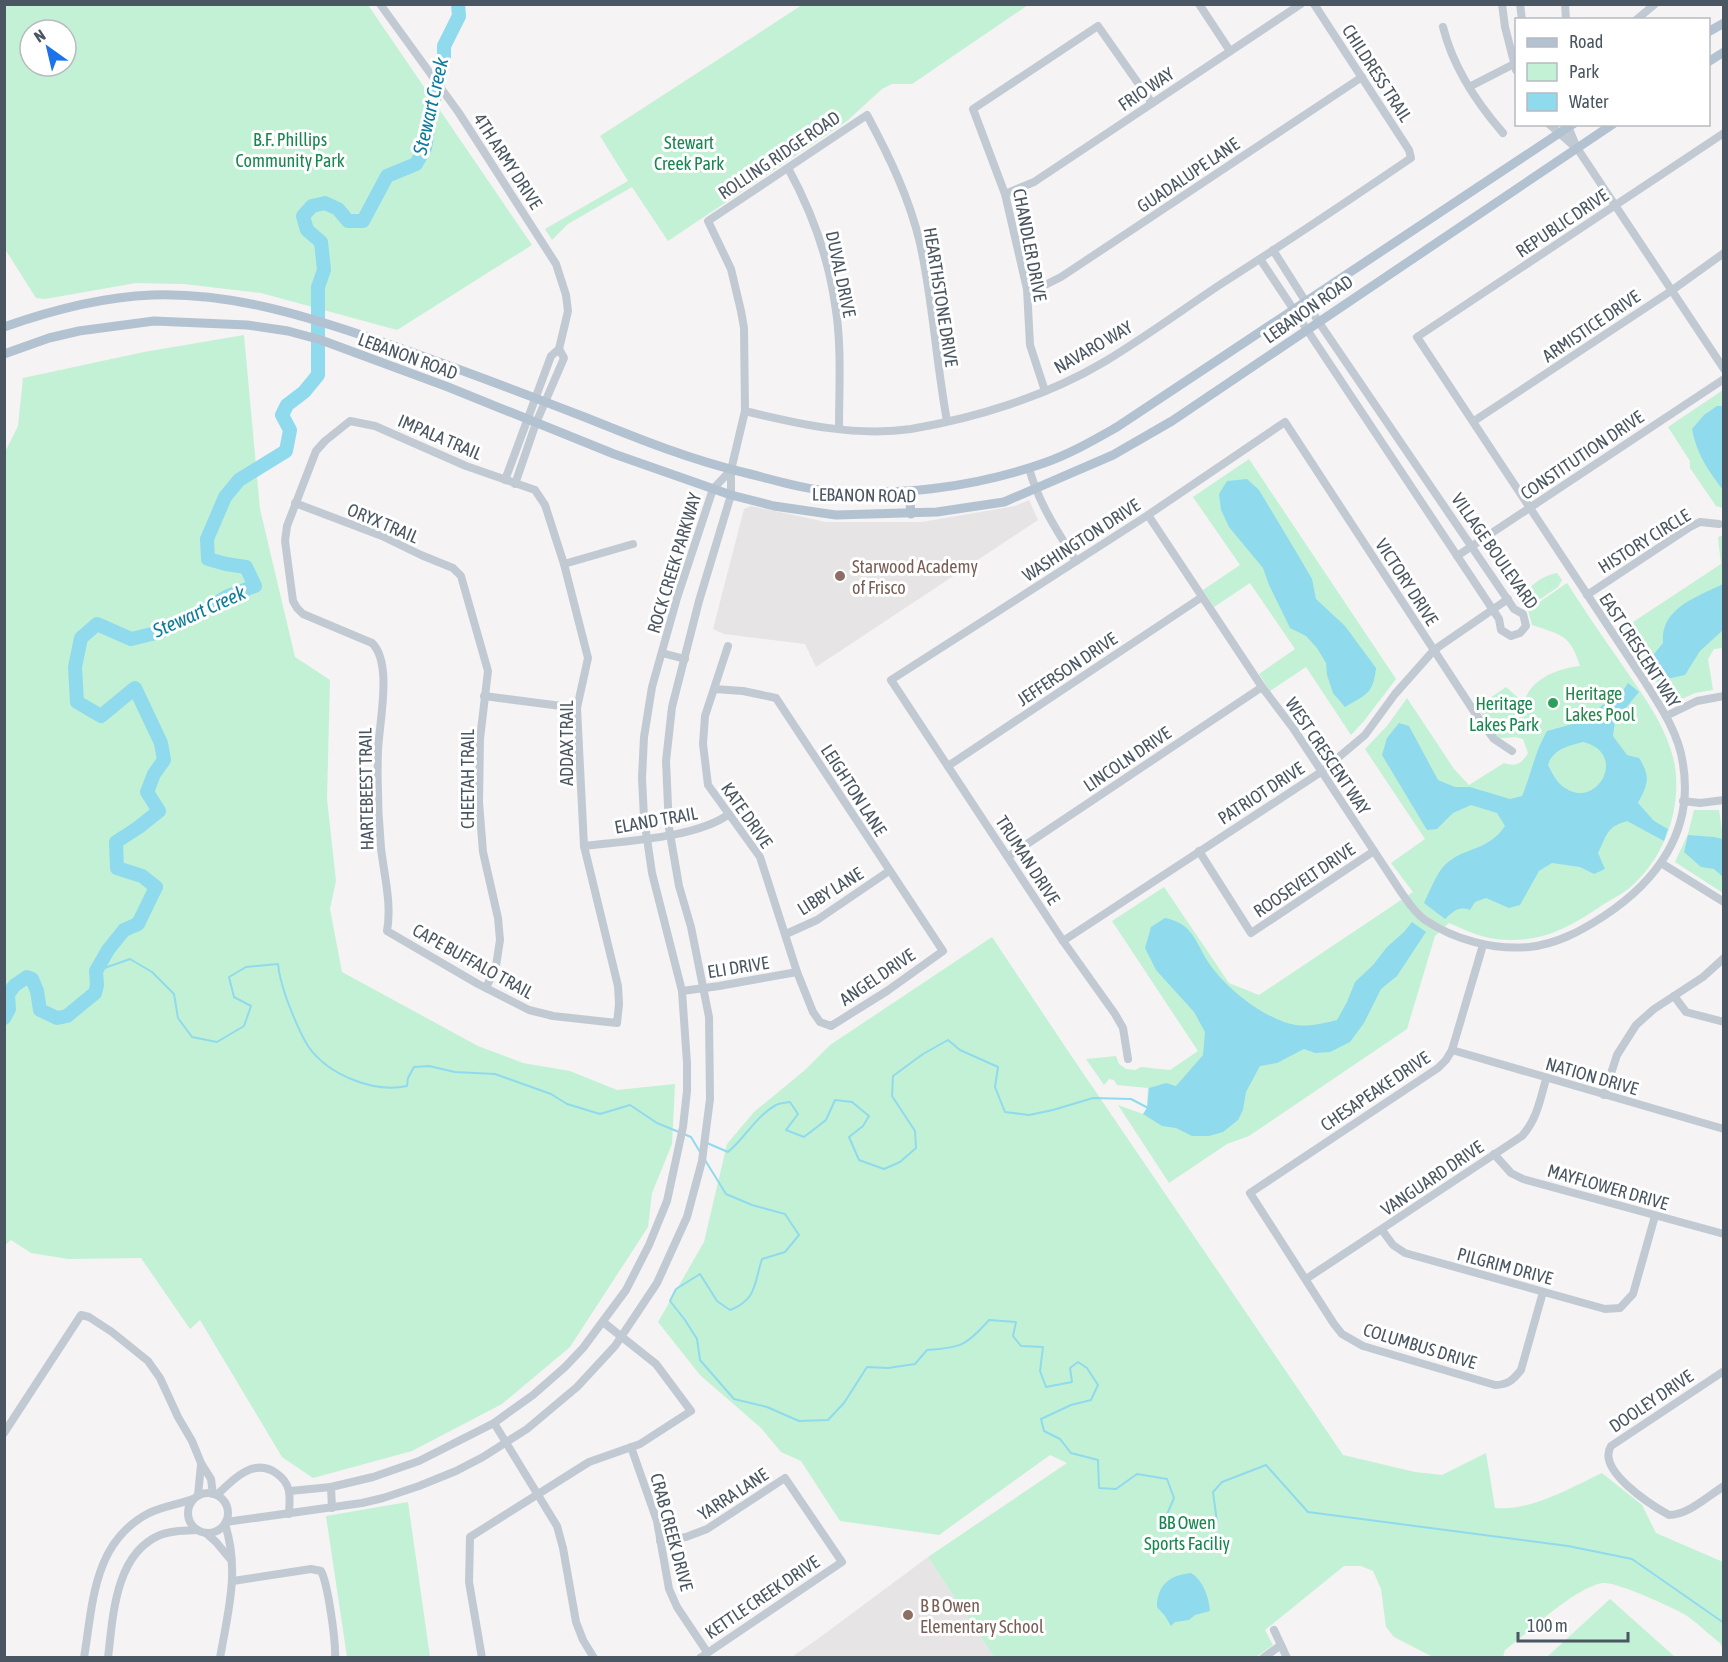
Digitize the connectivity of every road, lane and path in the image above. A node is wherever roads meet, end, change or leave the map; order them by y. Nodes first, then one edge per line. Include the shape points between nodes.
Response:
1 (380, 4) edge
2 (1200, 4) edge
3 (1301, 4) edge
4 (1314, 4) edge
5 (1502, 4) edge
6 (1655, 4) edge
7 (1638, 18) edge
8 (1724, 23) edge
9 (1443, 27) dead end
10 (1710, 31) edge
11 (1230, 51) junction
12 (1724, 52) edge
13 (1710, 61) edge
14 (1515, 62) edge
15 (1515, 66) edge
16 (1362, 77) junction
17 (1469, 87) junction
18 (1152, 103) junction
19 (867, 115) joint
20 (1551, 126) edge
21 (1569, 126) edge
22 (1570, 126) edge
23 (1610, 126) edge
24 (1503, 133) dead end
25 (1724, 133) edge
26 (1559, 134) junction
27 (1577, 148) junction
28 (1411, 158) joint
29 (788, 168) junction
30 (1005, 194) junction
31 (1615, 206) junction
32 (1273, 250) junction
33 (1724, 254) edge
34 (1260, 259) junction
35 (1027, 289) junction
36 (1671, 291) junction
37 (1306, 302) junction
38 (1294, 310) junction
39 (1318, 321) junction
40 (4, 327) edge
41 (1307, 330) junction
42 (1417, 337) joint
43 (559, 349) junction
44 (4, 354) edge
45 (1344, 360) junction
46 (1332, 368) junction
47 (1724, 369) edge
48 (1724, 379) edge
49 (1045, 391) junction
50 (535, 398) junction
51 (545, 401) junction
52 (745, 411) junction
53 (532, 421) junction
54 (947, 421) junction
55 (1285, 422) joint
56 (1474, 422) junction
57 (839, 429) junction
58 (1029, 468) junction
59 (730, 470) junction
60 (505, 480) junction
61 (515, 484) junction
62 (1035, 488) junction
63 (713, 489) junction
64 (909, 491) junction
65 (731, 495) junction
66 (295, 503) junction
67 (1530, 509) junction
68 (910, 513) junction
69 (1148, 515) junction
70 (1719, 525) dead end
71 (633, 544) dead end
72 (1472, 546) junction
73 (1457, 556) junction
74 (1076, 561) junction
75 (564, 564) junction
76 (458, 572) joint
77 (1587, 595) junction
78 (1202, 597) junction
79 (1508, 599) junction
80 (1492, 609) junction
81 (729, 646) dead end
82 (1434, 650) junction
83 (662, 653) junction
84 (685, 659) junction
85 (891, 680) joint
86 (1262, 687) junction
87 (714, 689) junction
88 (484, 696) junction
89 (1724, 696) edge
90 (577, 708) junction
91 (1666, 716) junction
92 (1512, 751) dead end
93 (948, 766) junction
94 (1321, 772) junction
95 (1683, 801) junction
96 (1724, 801) edge
97 (729, 814) junction
98 (670, 834) junction
99 (647, 838) junction
100 (584, 846) junction
101 (1199, 851) junction
102 (1374, 851) junction
103 (1009, 856) junction
104 (1661, 863) junction
105 (889, 871) junction
106 (1724, 902) edge
107 (387, 931) joint
108 (786, 934) junction
109 (1062, 941) junction
110 (1483, 945) junction
111 (1530, 947) joint
112 (943, 951) joint
113 (1724, 958) edge
114 (797, 972) junction
115 (486, 988) junction
116 (703, 988) junction
117 (682, 990) junction
118 (1674, 996) junction
119 (1724, 1022) edge
120 (617, 1023) joint
121 (827, 1026) joint
122 (1452, 1050) junction
123 (1128, 1059) dead end
124 (1546, 1079) junction
125 (1604, 1095) junction
126 (1724, 1129) edge
127 (1494, 1154) junction
128 (1250, 1193) joint
129 (1655, 1216) junction
130 (1382, 1230) junction
131 (1724, 1234) edge
132 (1306, 1279) junction
133 (1543, 1292) junction
134 (603, 1322) junction
135 (621, 1337) junction
136 (1724, 1371) edge
137 (494, 1423) junction
138 (4, 1433) edge
139 (505, 1443) junction
140 (631, 1447) junction
141 (201, 1464) junction
142 (1724, 1486) edge
143 (331, 1487) junction
144 (290, 1491) junction
145 (215, 1494) junction
146 (538, 1494) junction
147 (195, 1497) junction
148 (332, 1508) junction
149 (289, 1514) junction
150 (225, 1523) junction
151 (197, 1530) junction
152 (206, 1533) junction
153 (660, 1541) junction
154 (231, 1560) junction
155 (842, 1562) joint
156 (233, 1581) junction
157 (1274, 1630) dead end
158 (1281, 1645) junction
159 (707, 1652) junction
160 (84, 1658) edge
161 (108, 1658) edge
162 (220, 1658) edge
163 (335, 1658) edge
164 (482, 1658) edge
165 (594, 1658) edge
166 (699, 1658) edge
167 (1263, 1658) edge
168 (1287, 1658) edge

1 - 43 street, 4TH ARMY DRIVE via 487,156 560,275 568,310
2 - 11 street
3 - 11 street, FRIO WAY
4 - 16 street, CHILDRESS TRAIL
5 - 14 street
6 - 7 street
8 - 10 main road
9 - 17 street via 1453,59
11 - 18 street, FRIO WAY
12 - 13 main road
15 - 17 street
16 - 28 street, CHILDRESS TRAIL
16 - 35 street, GUADALUPE LANE via 1061,277
17 - 24 street
18 - 30 street, FRIO WAY via 1034,182
18 - 30 street, CHANDLER DRIVE via 1098,26 973,109
19 - 29 street, ROLLING RIDGE ROAD
19 - 54 street, HEARTHSTONE DRIVE via 903,188 920,243
20 - 26 street
21 - 26 main road, LEBANON ROAD
22 - 27 street
23 - 27 main road, LEBANON ROAD
25 - 31 street, REPUBLIC DRIVE
26 - 27 street
26 - 37 main road, LEBANON ROAD
27 - 31 street
27 - 39 main road, LEBANON ROAD
28 - 32 street, NAVARO WAY
29 - 52 street, ROLLING RIDGE ROAD via 708,221 731,269 741,311
29 - 57 street, DUVAL DRIVE via 821,243 836,304
30 - 35 street, CHANDLER DRIVE
31 - 36 street
31 - 42 street, REPUBLIC DRIVE
32 - 34 street, NAVARO WAY
32 - 37 street, VILLAGE BOULEVARD
33 - 36 street, ARMISTICE DRIVE
34 - 38 street, VILLAGE BOULEVARD
34 - 49 street, NAVARO WAY via 1102,363
35 - 49 street, CHANDLER DRIVE via 1030,345
36 - 47 street
36 - 56 street, ARMISTICE DRIVE
37 - 38 main road, LEBANON ROAD
37 - 39 street, VILLAGE BOULEVARD
38 - 41 street, VILLAGE BOULEVARD
38 - 58 main road, LEBANON ROAD via 1117,427
39 - 41 main road, LEBANON ROAD
39 - 45 street, VILLAGE BOULEVARD
40 - 50 main road, LEBANON ROAD via 75,305 152,295 212,297 300,314
41 - 46 street, VILLAGE BOULEVARD
41 - 62 main road, LEBANON ROAD via 1172,421 1113,455
42 - 56 street, EAST CRESCENT WAY
43 - 50 street, 4TH ARMY DRIVE via 551,356
43 - 51 street, 4TH ARMY DRIVE via 564,358
44 - 53 main road, LEBANON ROAD via 49,338 123,325 163,321 247,325 321,340
45 - 46 street
45 - 72 street, VILLAGE BOULEVARD
46 - 73 street, VILLAGE BOULEVARD
48 - 67 street, CONSTITUTION DRIVE
49 - 54 street, NAVARO WAY
50 - 51 main road, LEBANON ROAD
50 - 53 street, 4TH ARMY DRIVE
51 - 53 street, 4TH ARMY DRIVE
51 - 59 main road, LEBANON ROAD
52 - 57 street, NAVARO WAY
52 - 59 street
53 - 60 street, 4TH ARMY DRIVE
53 - 61 street, 4TH ARMY DRIVE
53 - 63 main road, LEBANON ROAD
54 - 57 street, NAVARO WAY via 892,430
55 - 69 street, WASHINGTON DRIVE
55 - 82 street, VICTORY DRIVE
56 - 67 street, EAST CRESCENT WAY
58 - 62 street
58 - 64 main road, LEBANON ROAD via 948,487
59 - 63 street, ROCK CREEK PARKWAY
59 - 64 main road, LEBANON ROAD via 819,490
59 - 65 street, ROCK CREEK PARKWAY
60 - 61 street, IMPALA TRAIL
60 - 66 street, IMPALA TRAIL via 375,426 353,421 316,451
61 - 75 street, ADDAX TRAIL via 535,490 545,505
62 - 68 main road, LEBANON ROAD via 1004,502
62 - 74 street
63 - 65 main road, LEBANON ROAD
63 - 83 street, ROCK CREEK PARKWAY
64 - 68 main road
65 - 68 main road, LEBANON ROAD via 820,513
65 - 84 street, ROCK CREEK PARKWAY
66 - 76 street, ORYX TRAIL via 382,536
66 - 107 street, HARTEBEEST TRAIL via 285,538 293,601 298,610 377,647 385,676 378,788 389,909
67 - 72 street, CONSTITUTION DRIVE
67 - 77 street, EAST CRESCENT WAY
69 - 74 street, WASHINGTON DRIVE
69 - 78 street, WEST CRESCENT WAY
70 - 77 street, HISTORY CIRCLE via 1700,522 1690,526
71 - 75 street
72 - 73 street, CONSTITUTION DRIVE
72 - 79 street, VILLAGE BOULEVARD
73 - 80 street, VILLAGE BOULEVARD
74 - 85 street, WASHINGTON DRIVE
75 - 90 street, ADDAX TRAIL via 588,658
76 - 88 street, CHEETAH TRAIL via 487,669
77 - 91 street, EAST CRESCENT WAY
78 - 86 street, WEST CRESCENT WAY
78 - 93 street, JEFFERSON DRIVE
79 - 80 street, PATRIOT DRIVE
79 - 80 street, VILLAGE BOULEVARD via 1526,620 1520,633 1505,634
80 - 82 street, PATRIOT DRIVE
81 - 87 street, KATE DRIVE
82 - 92 street, VICTORY DRIVE via 1487,730
82 - 94 street, PATRIOT DRIVE via 1365,735
83 - 84 street
83 - 99 street, ROCK CREEK PARKWAY via 644,737 642,798
84 - 98 street, ROCK CREEK PARKWAY via 672,707 666,760
85 - 93 street, TRUMAN DRIVE
86 - 94 street, WEST CRESCENT WAY
86 - 103 street, LINCOLN DRIVE
87 - 97 street, KATE DRIVE via 705,716 703,744 708,785
87 - 105 street, LEIGHTON LANE via 743,690 776,698
88 - 90 street
88 - 115 street, CHEETAH TRAIL via 479,755 480,819 500,934 496,966
89 - 91 street via 1697,701
90 - 100 street, ADDAX TRAIL
91 - 95 street, EAST CRESCENT WAY via 1683,764
93 - 103 street, TRUMAN DRIVE
94 - 101 street, PATRIOT DRIVE
94 - 102 street, WEST CRESCENT WAY
95 - 96 street
95 - 104 street, EAST CRESCENT WAY via 1677,833
97 - 98 street, ELAND TRAIL via 708,826
97 - 108 street, KATE DRIVE via 760,856
98 - 99 street, ELAND TRAIL
98 - 116 street, ROCK CREEK PARKWAY
99 - 100 street, ELAND TRAIL
99 - 117 street, ROCK CREEK PARKWAY
100 - 120 street, ADDAX TRAIL via 618,986
101 - 102 street, ROOSEVELT DRIVE via 1251,933
101 - 109 street, PATRIOT DRIVE
102 - 110 street, WEST CRESCENT WAY via 1419,915
103 - 109 street, TRUMAN DRIVE
104 - 106 street
104 - 111 street, EAST CRESCENT WAY via 1637,891 1587,927 1553,943
105 - 108 street, LIBBY LANE via 817,920
105 - 112 street, LEIGHTON LANE
107 - 115 street, CAPE BUFFALO TRAIL
108 - 114 street, KATE DRIVE
109 - 123 street, TRUMAN DRIVE via 1116,1014 1123,1028
110 - 111 street, WEST CRESCENT WAY
110 - 122 street, CHESAPEAKE DRIVE
112 - 121 street, ANGEL DRIVE via 887,991
113 - 118 street
114 - 116 street, ELI DRIVE
114 - 121 street, KATE DRIVE via 813,1012
115 - 120 street, CAPE BUFFALO TRAIL via 535,1012
116 - 117 street, ELI DRIVE
116 - 135 street, ROCK CREEK PARKWAY via 709,1017 710,1099 702,1161 687,1217 657,1282
117 - 134 street, ROCK CREEK PARKWAY via 687,1091 667,1201 626,1290
118 - 119 street via 1686,1012
118 - 125 street via 1636,1025 1617,1055
122 - 124 street, NATION DRIVE
122 - 128 street, CHESAPEAKE DRIVE via 1438,1068
124 - 125 street, NATION DRIVE
124 - 127 street, VANGUARD DRIVE via 1531,1126
125 - 126 street, NATION DRIVE
127 - 129 street, MAYFLOWER DRIVE via 1522,1179
127 - 130 street, VANGUARD DRIVE
128 - 132 street, COLUMBUS DRIVE
129 - 131 street, MAYFLOWER DRIVE
129 - 133 street, PILGRIM DRIVE via 1633,1294 1620,1308 1605,1309
130 - 132 street, VANGUARD DRIVE
130 - 133 street, PILGRIM DRIVE via 1393,1245 1406,1253
132 - 133 street, COLUMBUS DRIVE via 1342,1334 1363,1346 1495,1385 1504,1385 1521,1370
134 - 135 street
134 - 137 street, ROCK CREEK PARKWAY via 565,1367
135 - 139 street, ROCK CREEK PARKWAY via 577,1387
135 - 140 street via 658,1366 691,1412
136 - 142 street, DOOLEY DRIVE via 1607,1452 1613,1470 1669,1515 1677,1515
137 - 139 street
137 - 143 street, ROCK CREEK PARKWAY via 418,1461
138 - 141 street via 81,1315 112,1332 148,1361
139 - 146 street
139 - 148 street, ROCK CREEK PARKWAY via 431,1481 371,1501
140 - 146 street via 588,1462
140 - 153 street, CRAB CREEK DRIVE
141 - 145 street
141 - 147 street
143 - 144 street, ROCK CREEK PARKWAY
143 - 148 street
144 - 145 street via 285,1479 261,1466 246,1471
144 - 149 street
145 - 147 street
145 - 150 street via 228,1510
146 - 164 street via 470,1537 469,1582
146 - 165 street via 558,1529 575,1619
147 - 151 street via 188,1508 188,1518
147 - 160 street via 149,1513 125,1530 112,1546 99,1570
148 - 149 street, ROCK CREEK PARKWAY
149 - 150 street, ROCK CREEK PARKWAY
150 - 152 street via 216,1532
150 - 154 street
151 - 152 street
151 - 161 street via 159,1536 135,1554 122,1579
152 - 154 street
153 - 155 street, YARRA LANE via 707,1529 785,1478
153 - 159 street, CRAB CREEK DRIVE via 672,1595
154 - 156 street
155 - 159 street, KETTLE CREEK DRIVE
156 - 162 street
156 - 163 street via 321,1570
157 - 158 street
158 - 167 street
158 - 168 street
159 - 166 street, KETTLE CREEK DRIVE

